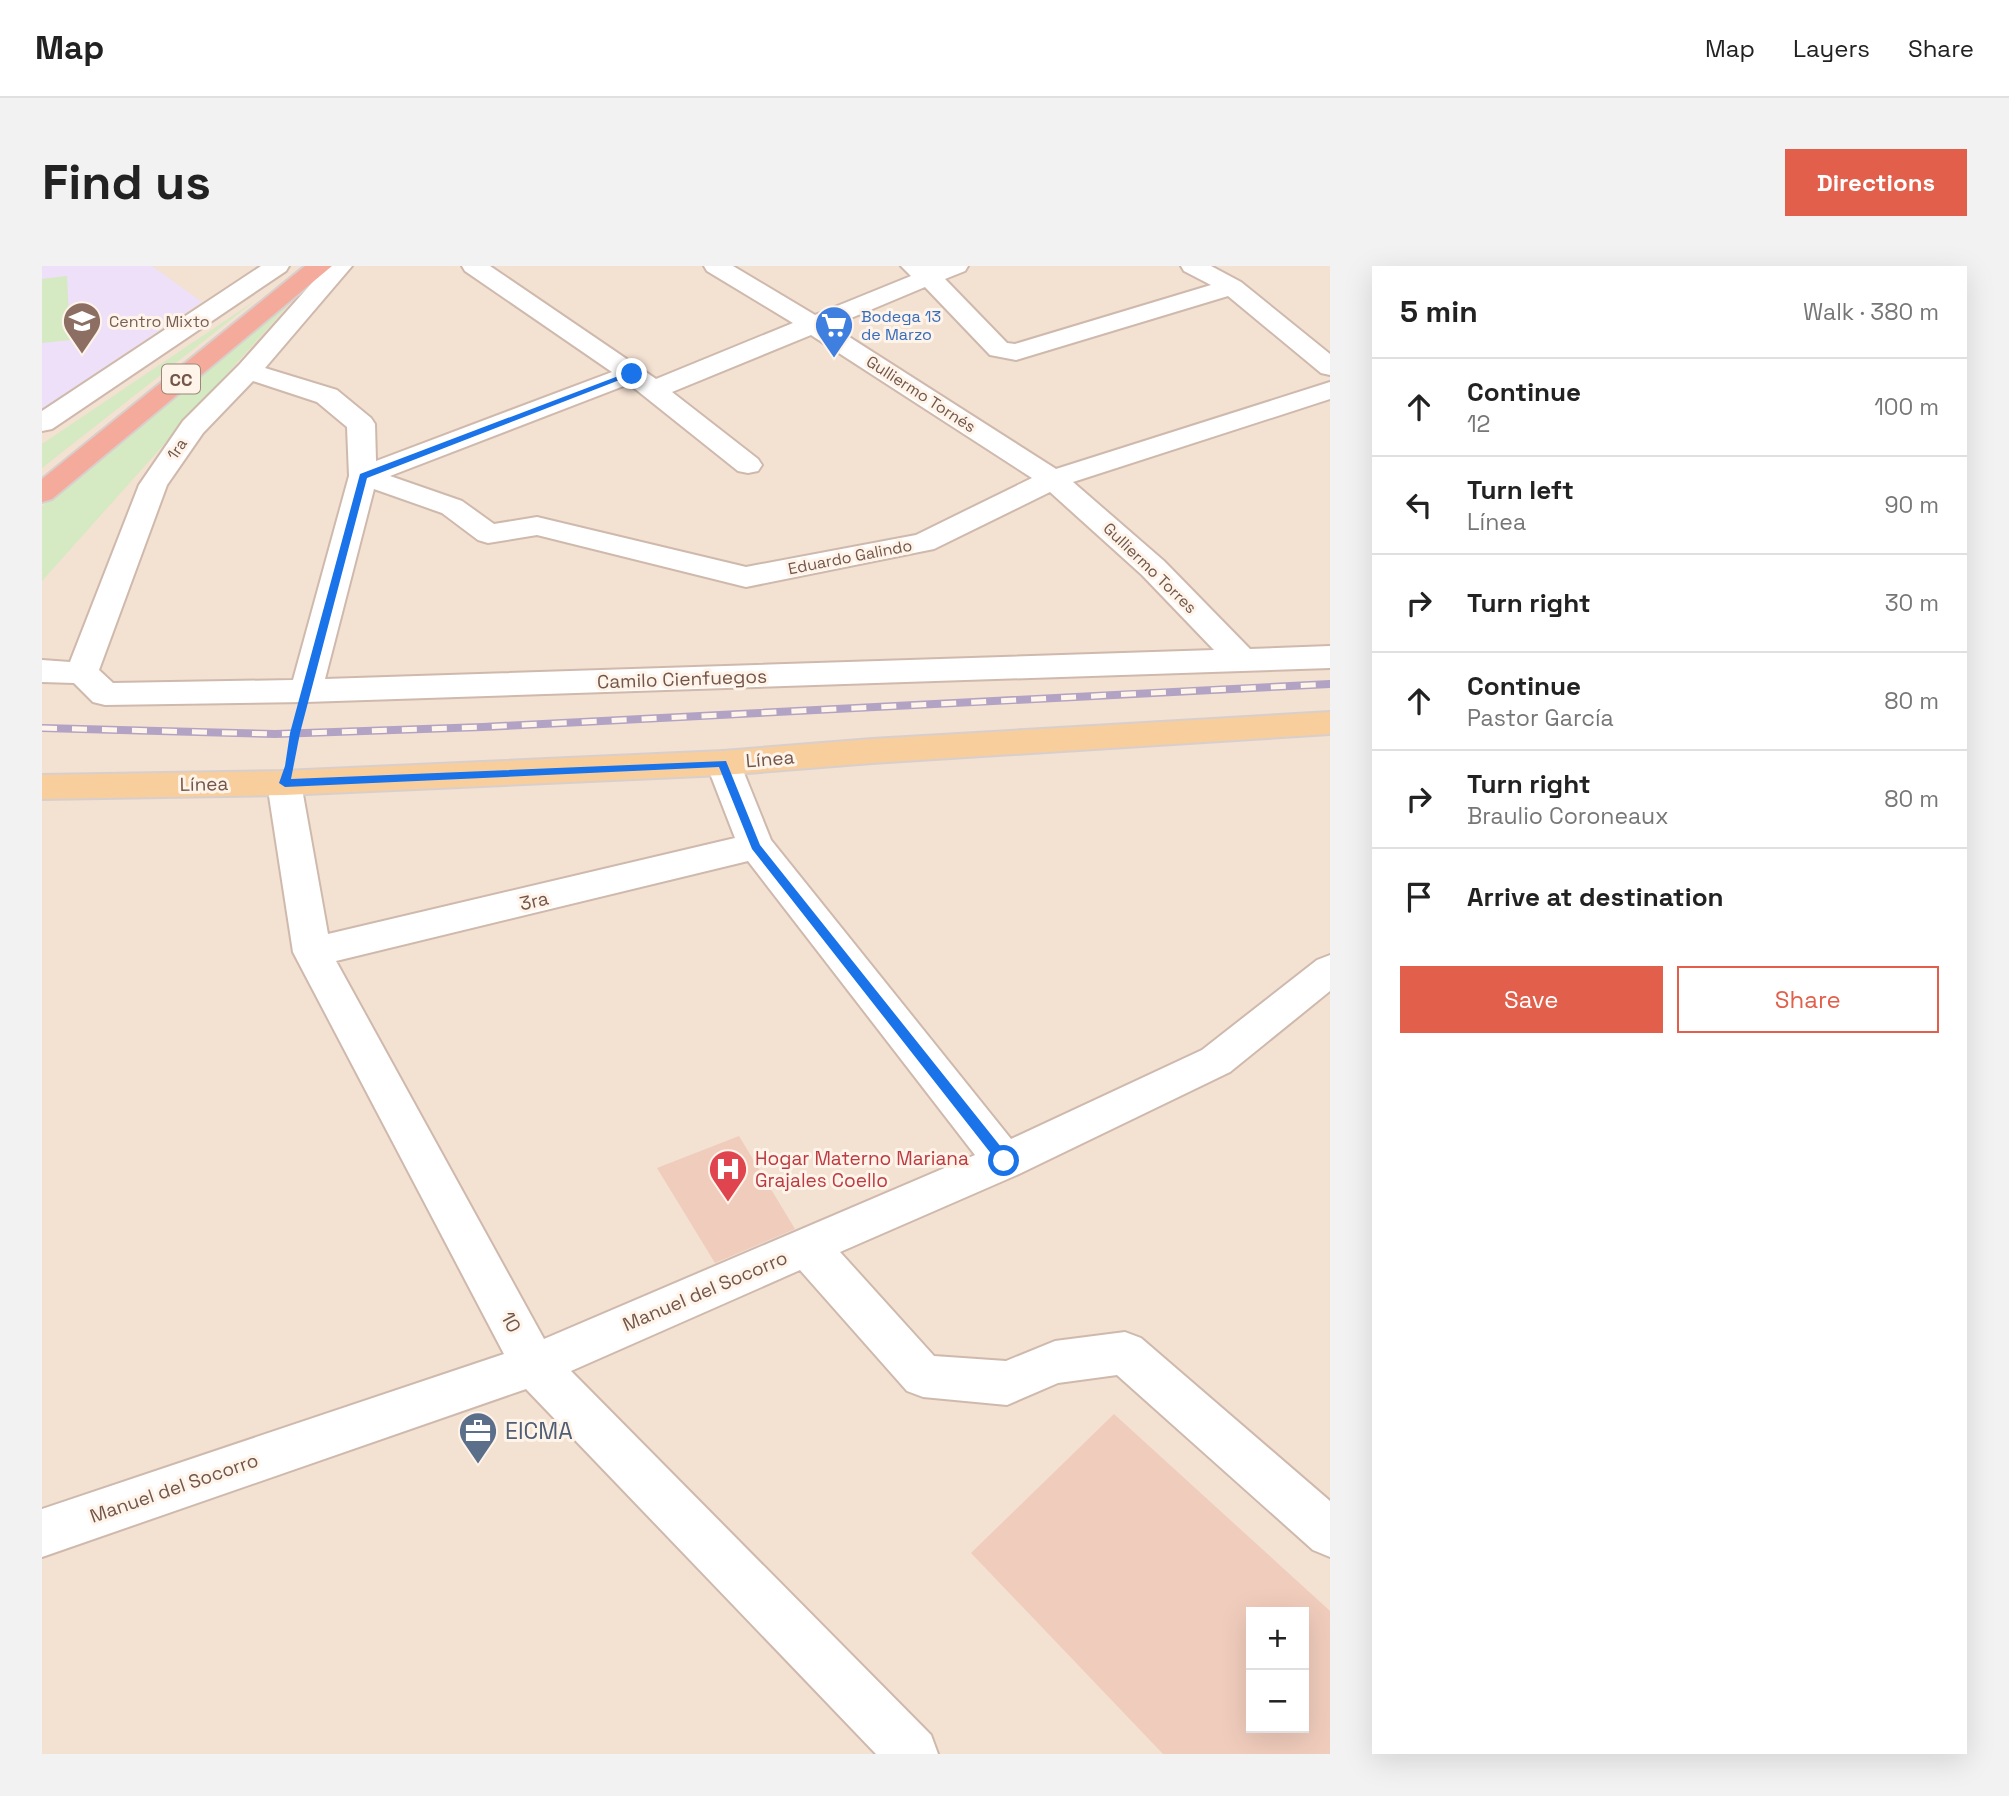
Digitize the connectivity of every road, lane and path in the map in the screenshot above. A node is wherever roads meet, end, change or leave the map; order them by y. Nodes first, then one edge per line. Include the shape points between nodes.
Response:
1 (277, 266) edge
2 (320, 266) edge
3 (340, 266) edge
4 (474, 266) edge
5 (716, 266) edge
6 (956, 266) edge
7 (1193, 266) edge
8 (921, 271) edge
9 (1232, 287) junction
10 (812, 324) junction
11 (1330, 367) edge
12 (248, 371) junction
13 (642, 382) junction
14 (1330, 390) edge
15 (42, 424) edge
16 (748, 464) dead end
17 (363, 476) junction
18 (1053, 479) junction
19 (42, 493) edge
20 (1330, 657) edge
21 (1243, 661) junction
22 (42, 671) edge
23 (82, 673) junction
24 (306, 691) junction
25 (1330, 723) edge
26 (723, 763) junction
27 (285, 783) junction
28 (42, 787) edge
29 (756, 846) junction
30 (312, 952) junction
31 (1330, 970) edge
32 (1004, 1161) junction
33 (807, 1247) junction
34 (534, 1365) junction
35 (42, 1533) edge
36 (1330, 1533) edge
37 (912, 1754) edge

1 - 15 street
2 - 19 highway, CC
3 - 12 street, 1ra
4 - 13 street
5 - 10 street, Gulliermo Tornés
6 - 8 street
7 - 9 street
8 - 9 street via 999,349 1008,352
8 - 10 street
9 - 11 street
10 - 13 street
10 - 18 street, Gulliermo Tornés
12 - 17 street via 327,396 361,424
12 - 23 street, 1ra via 192,427 153,485
13 - 16 street
13 - 17 street
14 - 18 street, Eduardo Galindo
17 - 18 street, Eduardo Galindo via 452,507 488,534 537,526 746,577 924,543
17 - 24 street
18 - 21 street, Gulliermo Torres via 1153,568
20 - 21 street, Camilo Cienfuegos
21 - 24 street, Camilo Cienfuegos
22 - 23 street
23 - 24 street, Camilo Cienfuegos via 105,694
24 - 27 path
25 - 26 main road, Línea
26 - 27 main road, Línea
26 - 29 street
27 - 28 main road, Línea
27 - 30 street, 10
29 - 30 street, 3ra
29 - 32 street
30 - 34 street, 10
31 - 32 street, Manuel del Socorro via 1216,1061
32 - 33 street, Manuel del Socorro
33 - 34 street, Manuel del Socorro
33 - 36 street via 923,1376 1007,1384 1055,1362 1125,1353
34 - 35 street, Manuel del Socorro
34 - 37 street, 10

